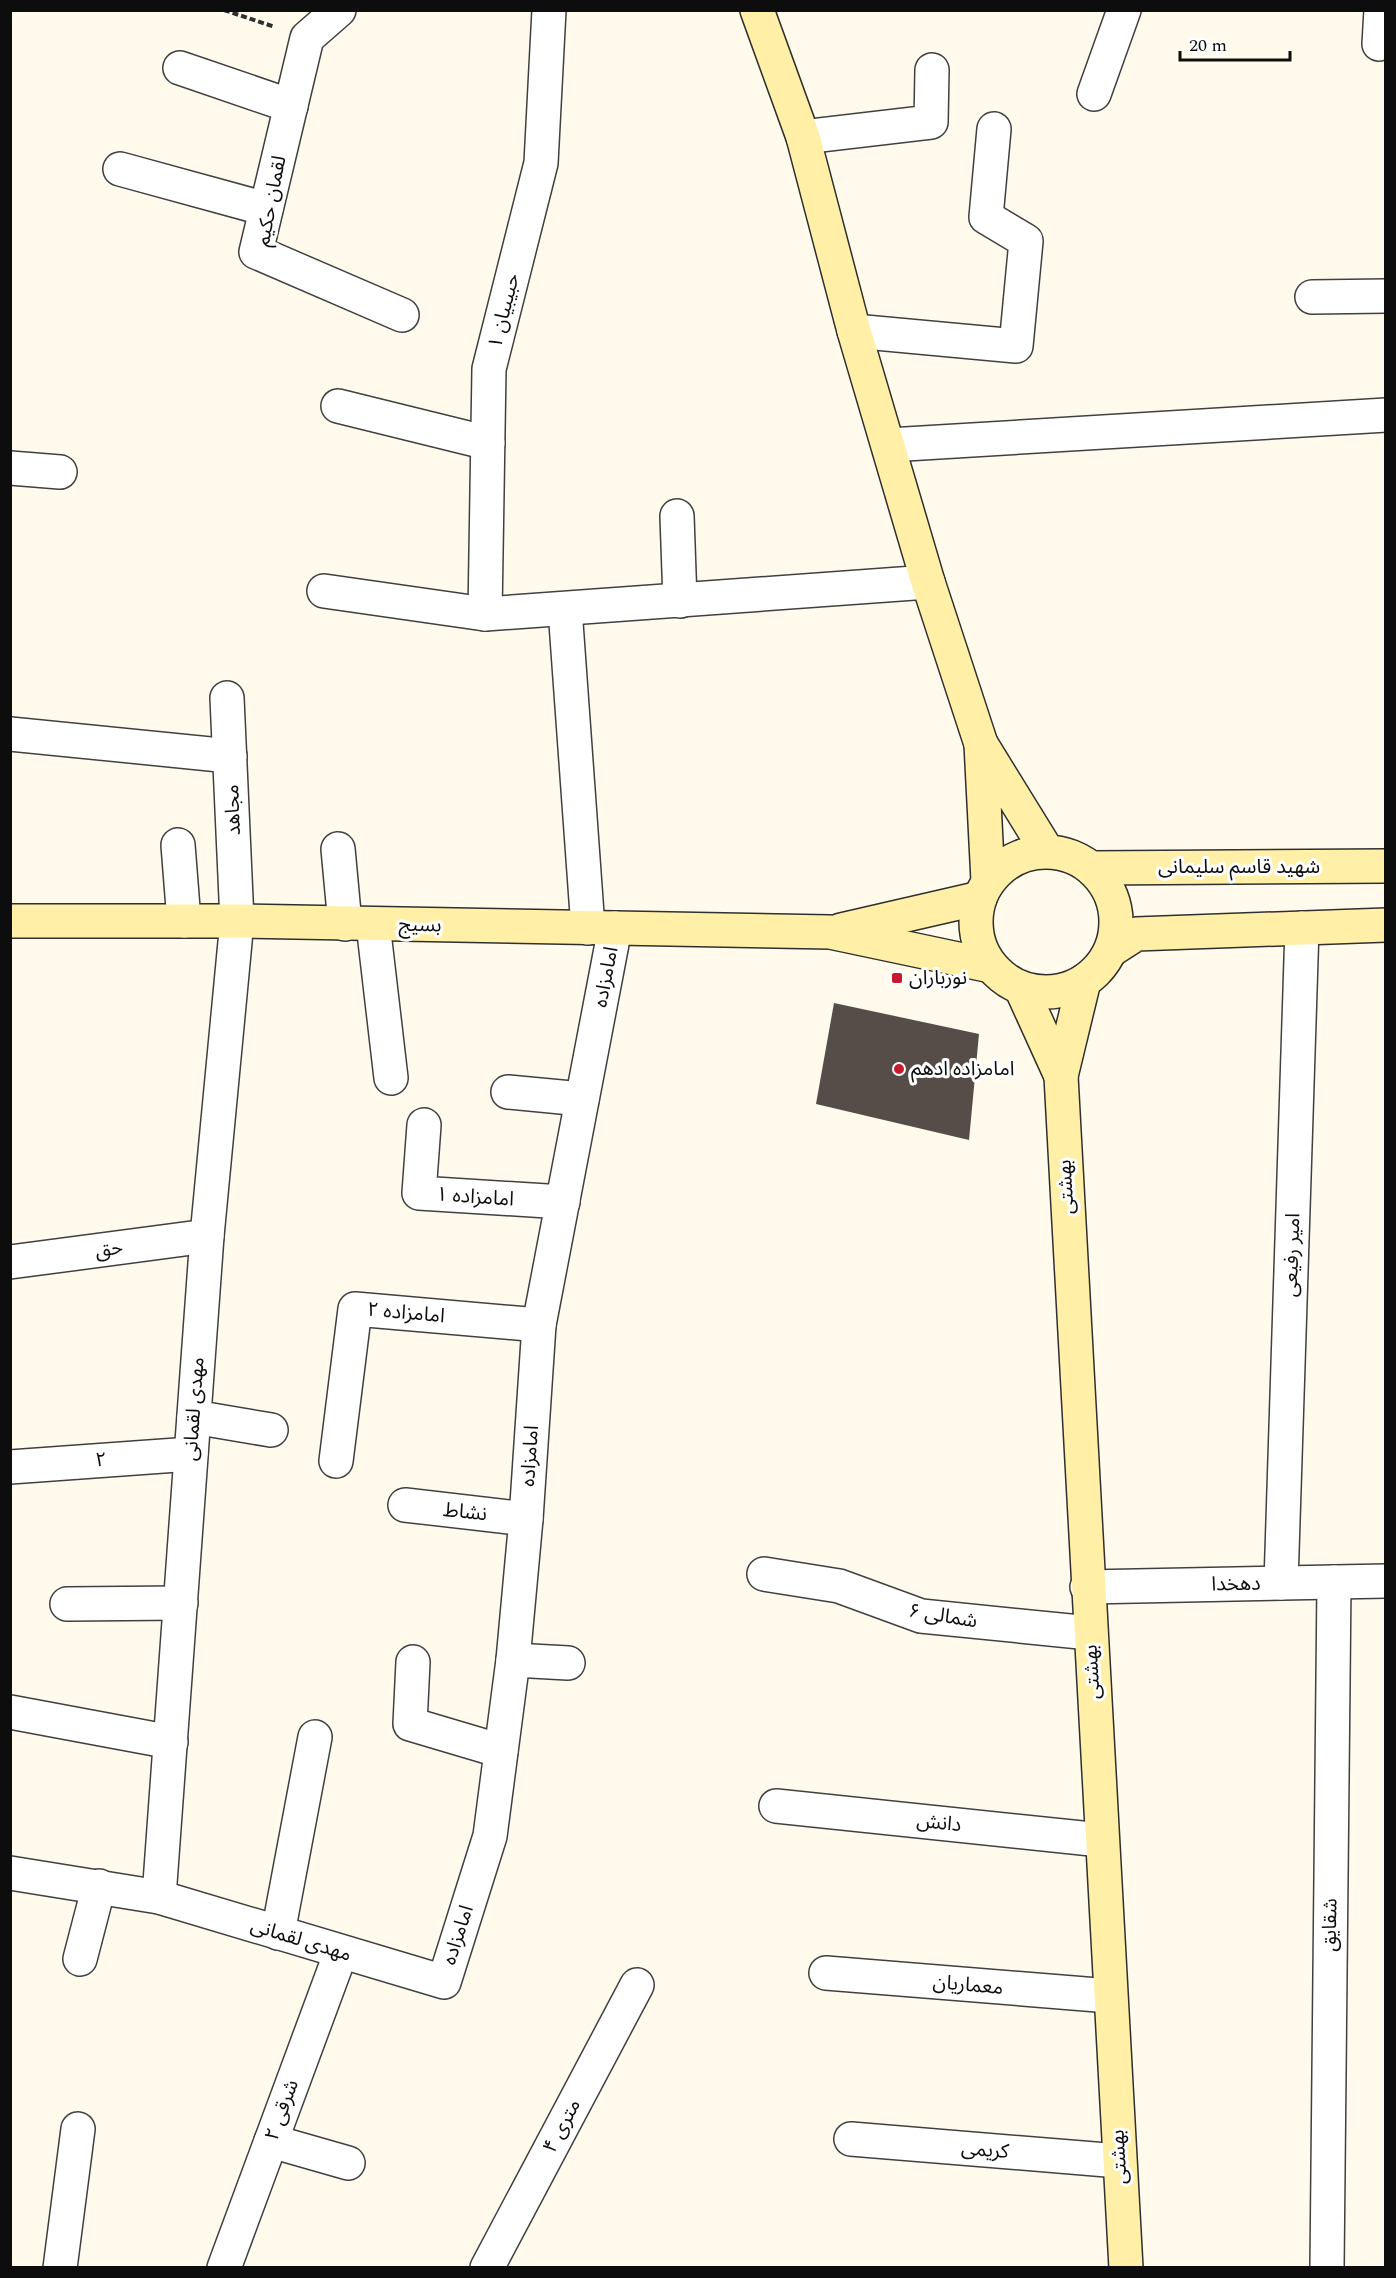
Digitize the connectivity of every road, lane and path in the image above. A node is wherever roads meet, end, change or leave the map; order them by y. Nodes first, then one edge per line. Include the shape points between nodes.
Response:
1 (224, 10) edge
2 (339, 10) edge
3 (549, 10) edge
4 (757, 10) edge
5 (1124, 10) edge
6 (1381, 10) edge
7 (307, 38) junction
8 (1379, 44) dead end
9 (180, 68) dead end
10 (932, 70) dead end
11 (1094, 94) dead end
12 (291, 106) junction
13 (994, 129) dead end
14 (803, 137) junction
15 (120, 169) dead end
16 (266, 209) junction
17 (1312, 297) dead end
18 (1386, 297) edge
19 (402, 315) dead end
20 (854, 331) junction
21 (338, 406) dead end
22 (1386, 415) edge
23 (488, 442) junction
24 (889, 445) junction
25 (10, 468) edge
26 (60, 472) dead end
27 (677, 516) dead end
28 (928, 582) junction
29 (324, 591) dead end
30 (680, 601) junction
31 (565, 609) junction
32 (485, 614) junction
33 (228, 698) dead end
34 (10, 734) edge
35 (981, 744) junction
36 (230, 756) junction
37 (178, 845) dead end
38 (338, 849) dead end
39 (1047, 851) junction
40 (1386, 866) edge
41 (1092, 868) junction
42 (984, 889) junction
43 (10, 921) edge
44 (184, 921) junction
45 (237, 921) junction
46 (359, 924) junction
47 (1386, 925) edge
48 (602, 928) junction
49 (1302, 928) junction
50 (830, 932) junction
51 (1111, 950) junction
52 (991, 966) junction
53 (1084, 981) junction
54 (1020, 988) junction
55 (1060, 1076) junction
56 (392, 1078) dead end
57 (508, 1092) dead end
58 (582, 1099) junction
59 (423, 1125) dead end
60 (562, 1202) junction
61 (207, 1236) junction
62 (10, 1263) edge
63 (538, 1325) junction
64 (194, 1417) junction
65 (271, 1430) dead end
66 (191, 1454) junction
67 (336, 1461) dead end
68 (10, 1467) edge
69 (405, 1505) dead end
70 (526, 1519) junction
71 (764, 1574) dead end
72 (1386, 1581) edge
73 (1334, 1582) junction
74 (1281, 1583) junction
75 (1087, 1587) junction
76 (181, 1603) junction
77 (67, 1604) dead end
78 (1090, 1633) junction
79 (513, 1660) junction
80 (413, 1662) dead end
81 (568, 1663) dead end
82 (10, 1713) edge
83 (315, 1737) dead end
84 (171, 1742) junction
85 (501, 1751) junction
86 (776, 1806) dead end
87 (1101, 1840) junction
88 (10, 1873) edge
89 (99, 1886) junction
90 (159, 1897) junction
91 (278, 1933) junction
92 (341, 1952) junction
93 (80, 1959) dead end
94 (826, 1973) dead end
95 (444, 1982) joint
96 (637, 1986) dead end
97 (1110, 1996) junction
98 (78, 2129) dead end
99 (851, 2139) dead end
100 (271, 2141) junction
101 (1119, 2161) junction
102 (348, 2163) dead end
103 (60, 2268) edge
104 (224, 2268) edge
105 (487, 2268) edge
106 (1126, 2268) edge
107 (1327, 2268) edge

1 - 7 path
2 - 7 street
3 - 23 street, حبیبیان ۱ via 541,164 489,369
4 - 14 main road
5 - 11 street
6 - 8 street
7 - 12 street, لقمان حکیم
9 - 12 street
10 - 14 street via 931,122
12 - 16 street, لقمان حکیم
13 - 20 street via 986,217 1026,241 1016,346
14 - 20 main road
15 - 16 street
16 - 19 street, لقمان حکیم via 256,252
17 - 18 street
20 - 24 main road
21 - 23 street
22 - 24 street
23 - 32 street, حبیبیان ۱
24 - 28 main road
25 - 26 street
27 - 30 street
28 - 30 street
28 - 35 main road
29 - 32 street
30 - 31 street
31 - 32 street
31 - 48 street, امامزاده
33 - 36 street, مجاهد
34 - 36 street
35 - 39 main road
35 - 42 main road
36 - 45 street, مجاهد
37 - 44 street
38 - 46 street
39 - 41 main road via 1071,856
39 - 42 main road via 1024,855 1005,865
40 - 41 main road, شهید قاسم سلیمانی
41 - 51 main road via 1106,885 1114,906 1116,928
42 - 50 main road
42 - 52 main road via 975,921 980,945
43 - 44 main road, بسیج
44 - 45 main road, بسیج
45 - 46 main road, بسیج
45 - 61 street, مهدی لقمانی
46 - 48 main road, بسیج
46 - 56 street
47 - 49 main road
48 - 50 main road, بسیج
48 - 58 street, امامزاده
49 - 51 main road via 1136,934
49 - 74 street, امیر رفیعی
50 - 52 main road
51 - 53 main road via 1100,968
52 - 54 main road
53 - 54 main road via 1053,992
53 - 55 main road
54 - 55 main road
55 - 75 main road, بهشتی
57 - 58 street
58 - 60 street, امامزاده
59 - 60 street, امامزاده ۱ via 419,1193
60 - 63 street, امامزاده
61 - 62 street, حق
61 - 64 street, مهدی لقمانی
63 - 67 street, امامزاده ۲ via 355,1309
63 - 70 street, امامزاده
64 - 65 street
64 - 66 street, مهدی لقمانی
66 - 68 street, ۲
66 - 76 street, مهدی لقمانی
69 - 70 street, نشاط
70 - 79 street, امامزاده
71 - 78 street, شمالی ۶ via 839,1586 921,1616
72 - 73 street, دهخدا
73 - 74 street, دهخدا
73 - 107 street, شقایق
74 - 75 street, دهخدا
75 - 78 main road, بهشتی
76 - 77 street
76 - 84 street, مهدی لقمانی
78 - 87 main road, بهشتی
79 - 81 street
79 - 85 street, امامزاده
80 - 85 street via 410,1724
82 - 84 street
83 - 91 street
84 - 90 street, مهدی لقمانی
85 - 95 street, امامزاده via 490,1836
86 - 87 street, دانش
87 - 97 main road, بهشتی
88 - 89 street, مهدی لقمانی
89 - 90 street, مهدی لقمانی
89 - 93 street
90 - 91 street, مهدی لقمانی
91 - 92 street, مهدی لقمانی
92 - 95 street, مهدی لقمانی
92 - 100 street, ۲ شرقی
94 - 97 street, معماریان
96 - 105 street, ۴ متری
97 - 101 main road, بهشتی
98 - 103 street
99 - 101 street, کریمی
100 - 102 street
100 - 104 street, ۲ شرقی
101 - 106 main road, بهشتی

